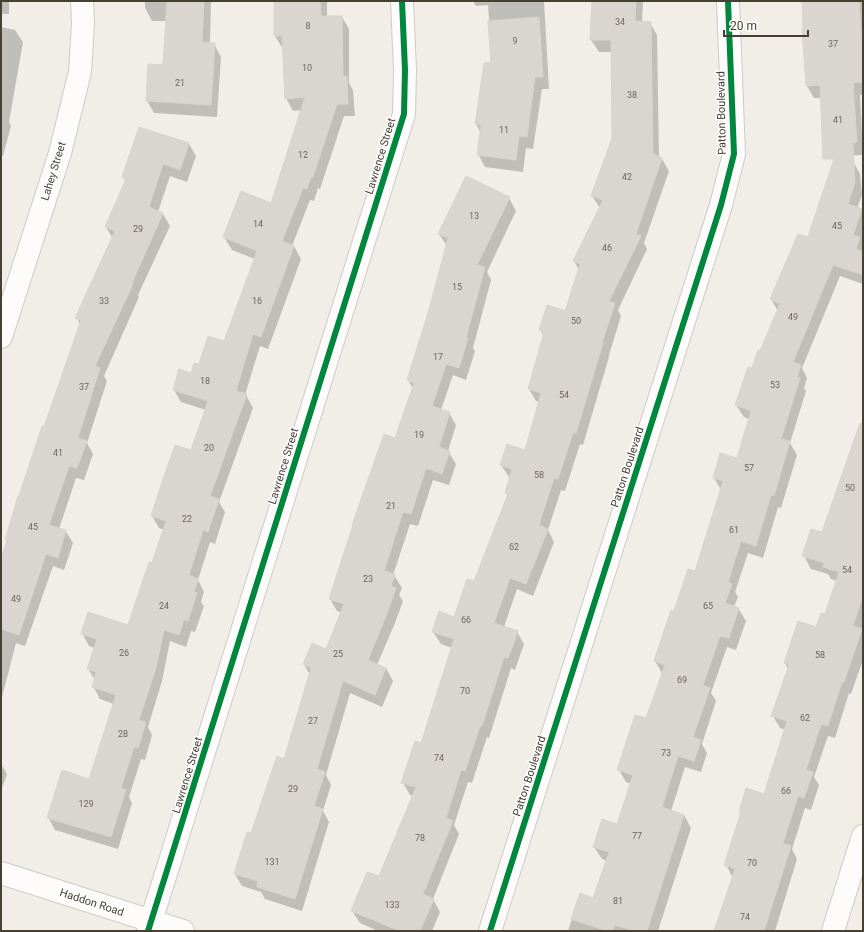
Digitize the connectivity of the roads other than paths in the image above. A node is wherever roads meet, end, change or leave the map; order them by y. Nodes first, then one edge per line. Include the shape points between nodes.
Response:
1 (82, 1) edge
2 (402, 1) edge
3 (728, 1) edge
4 (1, 337) edge
5 (863, 836) edge
6 (1, 873) edge
7 (150, 926) edge
8 (183, 931) edge
9 (490, 931) edge
10 (833, 931) edge

1 - 4 street, Lahey Street via 80,72 60,153
2 - 7 street, Lawrence Street via 404,114
3 - 9 street, Patton Boulevard via 734,154 721,205
5 - 10 street
6 - 7 street, Haddon Road
7 - 8 street, Haddon Road

